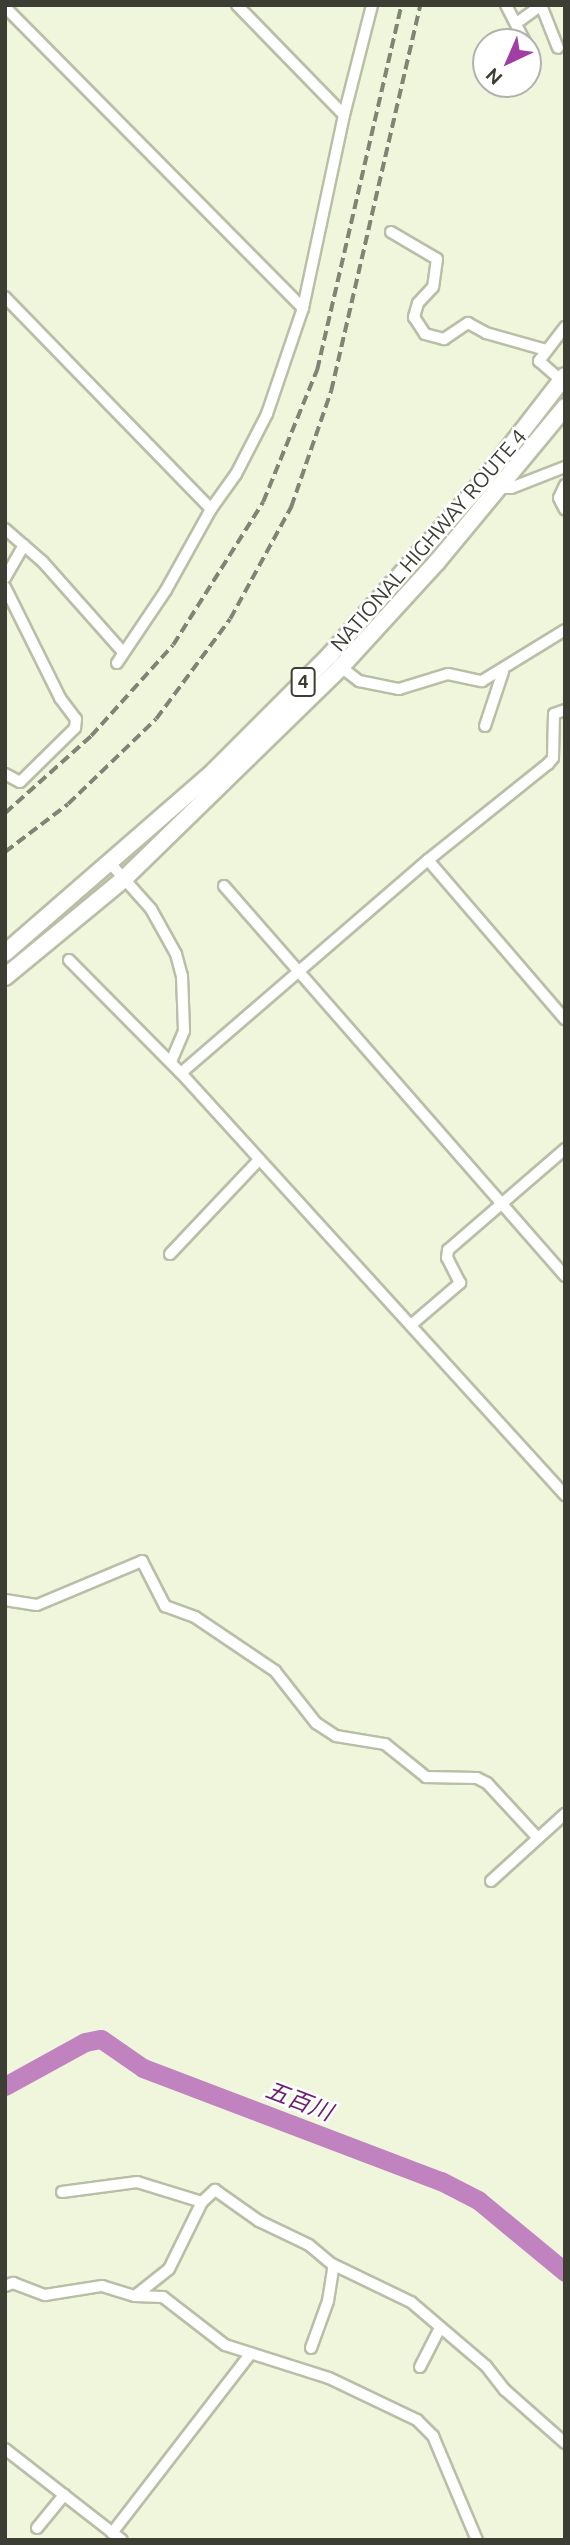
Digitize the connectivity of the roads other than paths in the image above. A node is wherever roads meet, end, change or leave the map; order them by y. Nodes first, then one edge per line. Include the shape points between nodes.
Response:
1 (237, 5) edge
2 (372, 5) edge
3 (506, 5) edge
4 (5, 7) edge
5 (518, 22) junction
6 (520, 28) edge
7 (558, 48) dead end
8 (344, 115) junction
9 (391, 232) dead end
10 (5, 297) edge
11 (303, 307) junction
12 (565, 327) edge
13 (547, 350) junction
14 (563, 380) edge
15 (565, 407) edge
16 (565, 467) edge
17 (565, 485) edge
18 (500, 488) junction
19 (211, 509) junction
20 (565, 510) edge
21 (5, 529) edge
22 (24, 545) junction
23 (5, 578) edge
24 (5, 587) edge
25 (565, 630) edge
26 (122, 651) junction
27 (117, 663) dead end
28 (341, 667) junction
29 (503, 672) junction
30 (565, 710) edge
31 (485, 726) dead end
32 (5, 774) edge
33 (16, 782) junction
34 (5, 790) edge
35 (428, 860) junction
36 (110, 863) junction
37 (125, 878) junction
38 (224, 886) dead end
39 (5, 953) edge
40 (69, 960) dead end
41 (299, 971) junction
42 (5, 976) edge
43 (565, 1019) edge
44 (171, 1062) junction
45 (181, 1073) junction
46 (565, 1149) edge
47 (259, 1160) junction
48 (502, 1203) junction
49 (170, 1254) dead end
50 (565, 1276) edge
51 (411, 1325) junction
52 (565, 1495) edge
53 (5, 1600) edge
54 (565, 1814) edge
55 (538, 1838) junction
56 (491, 1881) dead end
57 (62, 2192) dead end
58 (202, 2202) junction
59 (334, 2265) junction
60 (5, 2286) edge
61 (135, 2295) junction
62 (440, 2328) junction
63 (311, 2348) dead end
64 (251, 2353) junction
65 (419, 2367) dead end
66 (565, 2443) edge
67 (5, 2449) edge
68 (64, 2495) junction
69 (37, 2528) dead end
70 (117, 2536) edge
71 (477, 2540) edge

1 - 8 street
2 - 8 street
3 - 5 street
4 - 11 street
5 - 6 street
5 - 7 street via 541,5
8 - 11 street
9 - 13 street via 437,259 433,286 418,303 414,317 425,334 443,340 468,323 486,333
10 - 19 street
11 - 19 street via 267,414 236,474
12 - 13 street
13 - 14 street via 539,361
14 - 36 highway, NATIONAL HIGHWAY ROUTE 4 / 4 via 485,478 329,656 214,771
15 - 18 highway, NATIONAL HIGHWAY ROUTE 4 / 4
16 - 18 street
17 - 20 street via 559,498
18 - 28 highway, NATIONAL HIGHWAY ROUTE 4 / 4
19 - 26 street via 166,590
21 - 22 street
22 - 23 street
22 - 26 street
24 - 33 street via 60,698 76,719 75,729
25 - 29 street
26 - 27 street
28 - 29 street via 359,681 398,690 448,674 482,681
28 - 37 highway, NATIONAL HIGHWAY ROUTE 4 / 4
29 - 31 street
30 - 35 street via 554,714 553,758
32 - 33 street
33 - 34 street
35 - 41 street
35 - 43 street
36 - 37 street
36 - 39 highway, NATIONAL HIGHWAY ROUTE 4 / 4
37 - 42 highway, NATIONAL HIGHWAY ROUTE 4 / 4
37 - 44 street via 164,929 182,976 184,1031
38 - 41 street
40 - 44 street
41 - 45 street
41 - 48 street
44 - 45 street
45 - 47 street
46 - 48 street
47 - 49 street
47 - 51 street
48 - 50 street
48 - 51 street via 448,1250 447,1258 460,1283
51 - 52 street
53 - 55 street via 37,1605 142,1561 165,1606 195,1617 275,1671 316,1723 336,1735 385,1744 426,1777 477,1778 487,1783
54 - 55 street
55 - 56 street
57 - 58 street via 138,2182
58 - 59 street via 210,2192 222,2192 259,2221 309,2245
58 - 61 street via 169,2269
59 - 62 street via 395,2291
59 - 63 street via 328,2301
60 - 61 street via 13,2283 45,2295 102,2286
61 - 64 street via 167,2299 215,2340
62 - 65 street
62 - 66 street
64 - 70 street
64 - 71 street via 329,2378 427,2426
67 - 68 street
68 - 69 street
68 - 70 street

